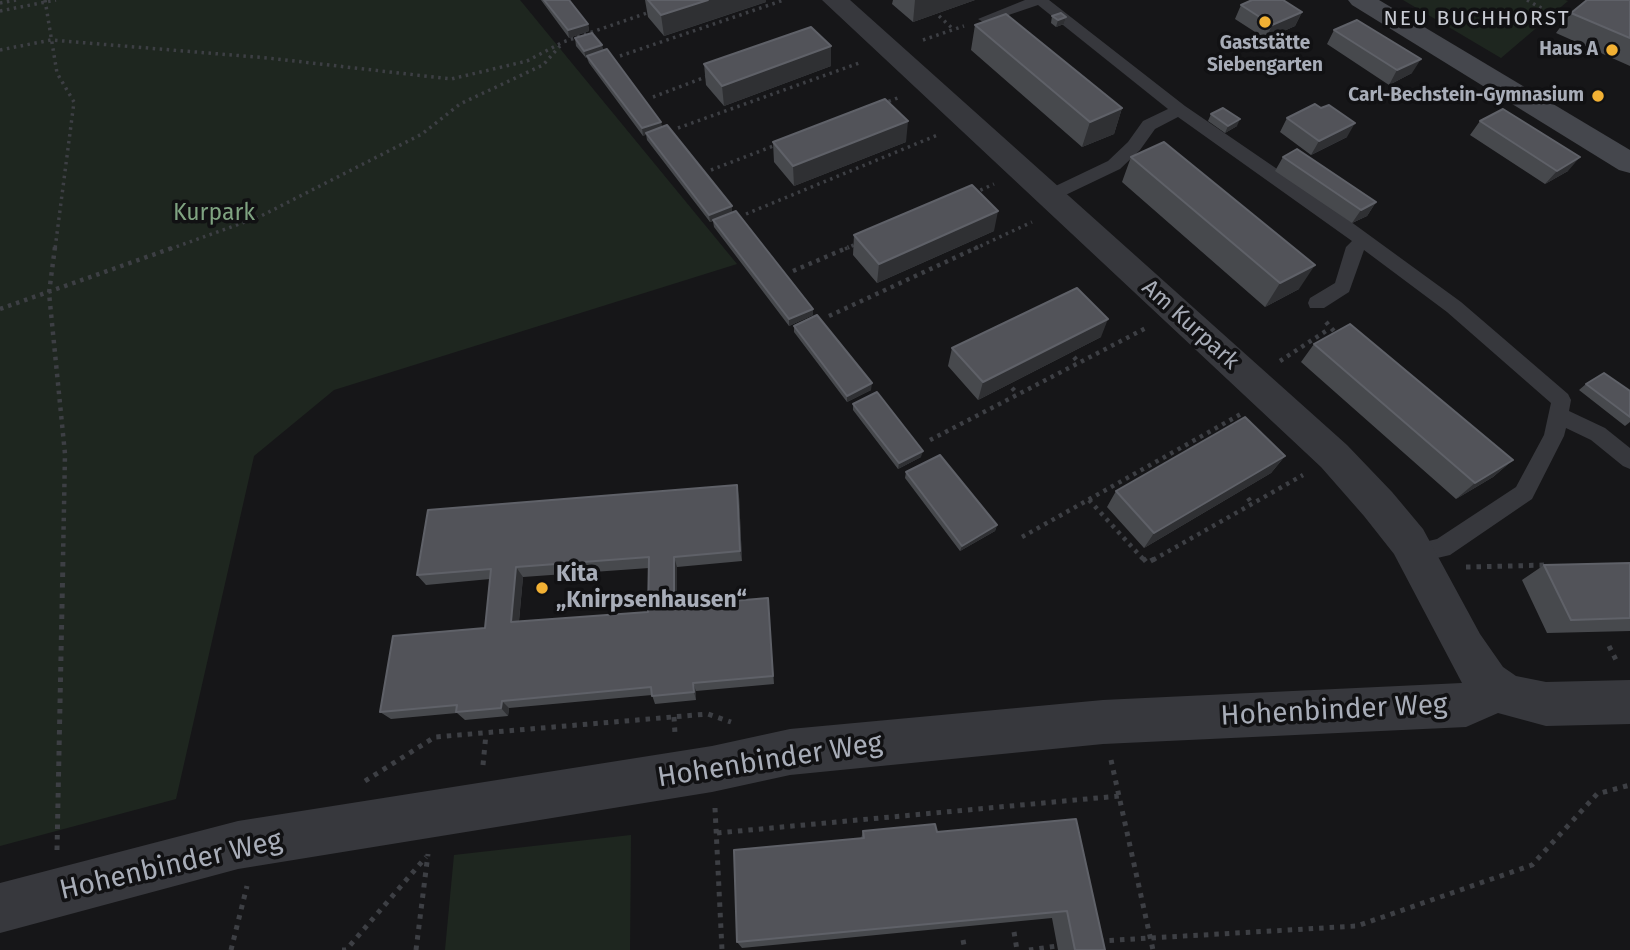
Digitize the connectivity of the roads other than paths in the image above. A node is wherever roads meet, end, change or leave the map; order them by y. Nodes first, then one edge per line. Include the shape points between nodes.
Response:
1 (835, 0) edge
2 (1039, 0) edge
3 (1361, 0) edge
4 (985, 19) edge
5 (1179, 110) junction
6 (1630, 163) edge
7 (1041, 209) junction
8 (1365, 241) junction
9 (1317, 303) dead end
10 (1559, 415) junction
11 (1630, 460) edge
12 (1416, 553) junction
13 (1497, 690) junction
14 (1630, 702) edge
15 (0, 908) edge

1 - 7 street, Am Kurpark via 891,51
2 - 4 lane
2 - 5 lane
3 - 6 main road
5 - 7 lane via 1149,125 1114,165
5 - 8 lane
7 - 12 street, Am Kurpark via 1334,456
8 - 9 lane via 1355,247 1343,287
8 - 10 lane via 1454,307 1561,400
10 - 11 lane via 1598,434
10 - 12 lane via 1554,436 1524,493 1442,548
12 - 13 street, Am Kurpark via 1478,671
13 - 14 street via 1529,703
13 - 15 street, Hohenbinder Weg via 1466,705 1103,722 790,752 712,769 238,845

